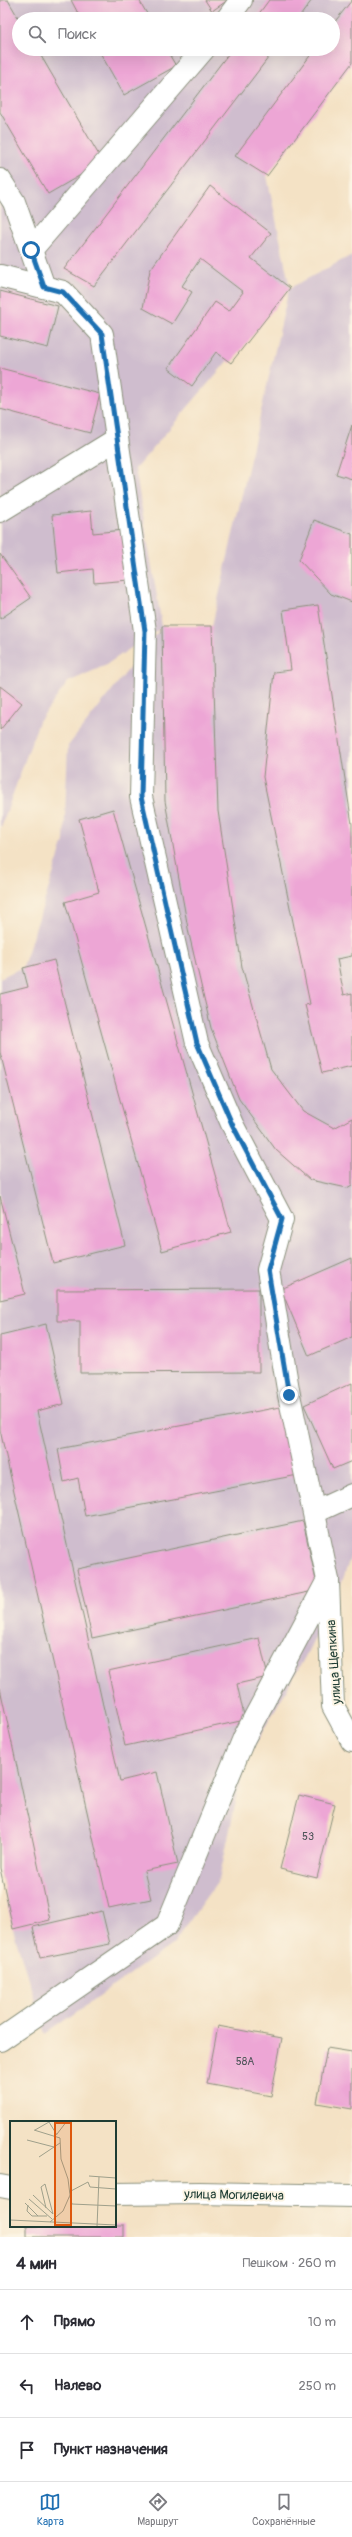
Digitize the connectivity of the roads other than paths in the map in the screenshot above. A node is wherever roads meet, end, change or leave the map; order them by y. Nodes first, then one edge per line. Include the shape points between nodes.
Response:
1 (241, 0) edge
2 (232, 12) edge
3 (198, 56) edge
4 (0, 180) edge
5 (31, 250) junction
6 (0, 276) edge
7 (44, 287) junction
8 (117, 439) junction
9 (0, 512) edge
10 (352, 1495) edge
11 (315, 1512) junction
12 (328, 1580) junction
13 (352, 1741) edge
14 (0, 2040) edge
15 (0, 2186) edge
16 (10, 2188) edge
17 (116, 2194) edge
18 (352, 2196) edge

1 - 2 street
3 - 5 street
4 - 5 street via 14,202
5 - 7 street
6 - 7 street, улица Щепкина
7 - 8 street, улица Щепкина via 63,292 102,334
8 - 9 street
8 - 11 street, улица Щепкина via 145,631 141,797 197,1043 232,1124 282,1219 268,1270 289,1395
10 - 11 street
11 - 12 street, улица Щепкина
12 - 13 street, улица Щепкина via 333,1706
12 - 14 street via 244,1738 167,1925
15 - 16 street
17 - 18 street, улица Могилевича

